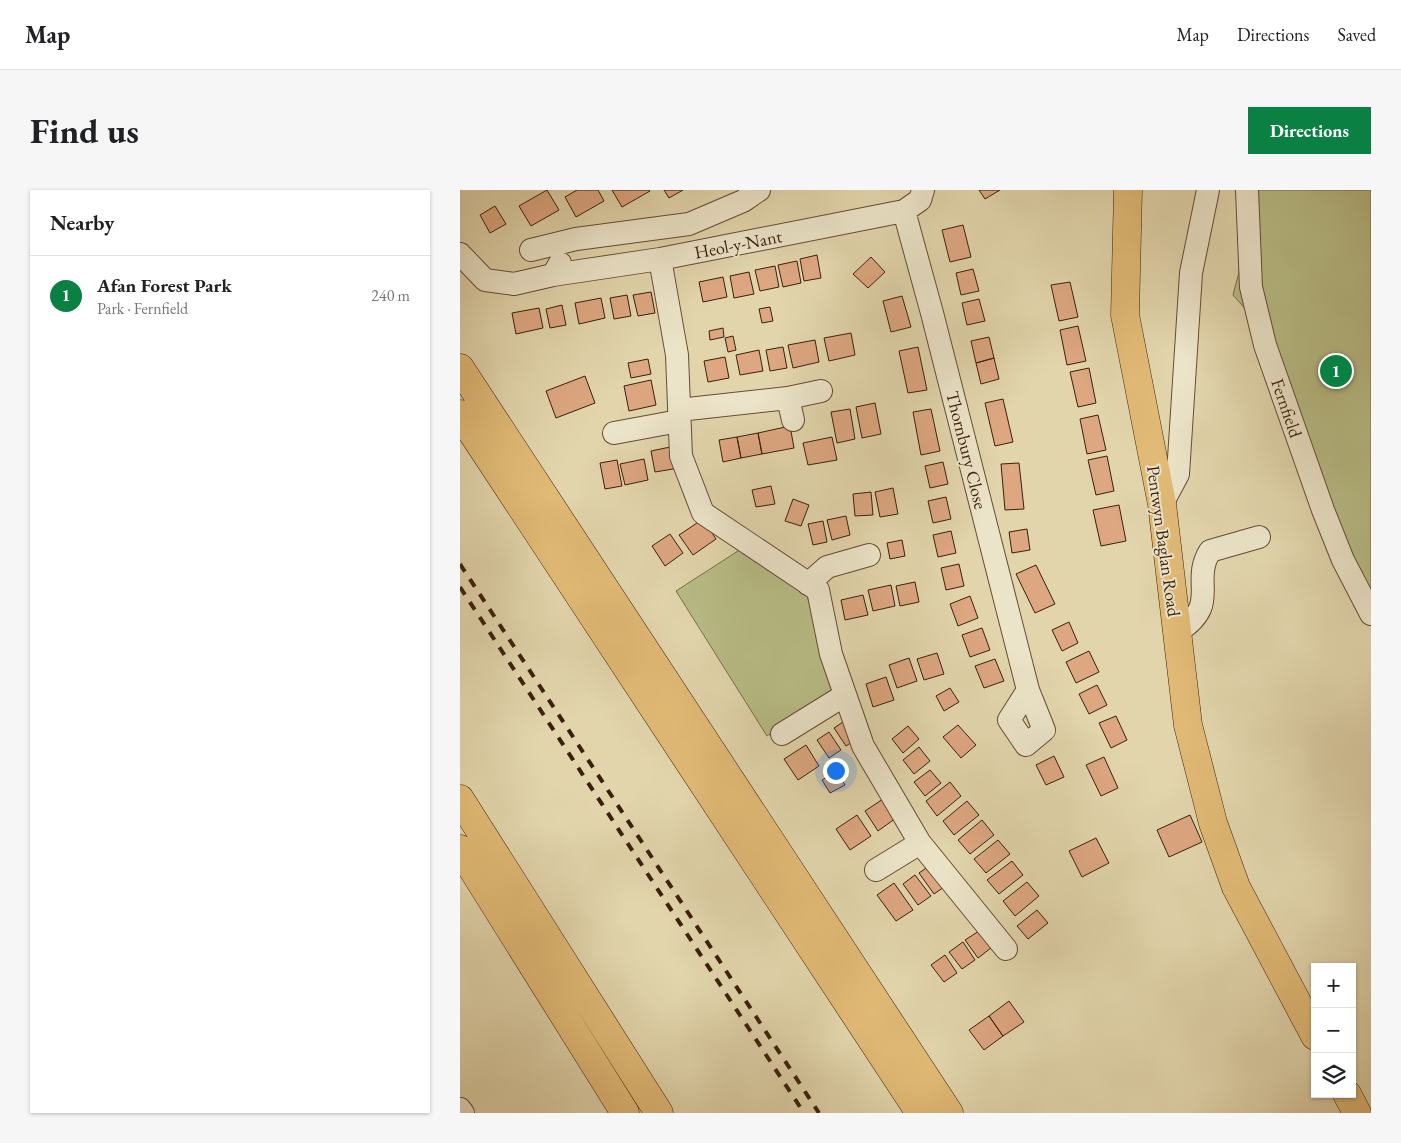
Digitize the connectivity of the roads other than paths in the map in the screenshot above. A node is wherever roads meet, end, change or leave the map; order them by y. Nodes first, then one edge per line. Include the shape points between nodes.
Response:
1 (759, 190) edge
2 (1128, 190) edge
3 (1208, 190) edge
4 (1248, 190) edge
5 (916, 200) edge
6 (576, 239) junction
7 (531, 250) dead end
8 (460, 254) edge
9 (660, 259) junction
10 (553, 275) junction
11 (460, 368) edge
12 (821, 391) dead end
13 (788, 398) junction
14 (460, 414) edge
15 (679, 415) junction
16 (793, 420) dead end
17 (614, 433) dead end
18 (1162, 504) junction
19 (1259, 538) dead end
20 (869, 556) dead end
21 (808, 584) junction
22 (1371, 614) edge
23 (1177, 632) junction
24 (1028, 690) dead end
25 (845, 695) junction
26 (782, 734) dead end
27 (460, 799) edge
28 (920, 843) junction
29 (460, 849) edge
30 (876, 870) dead end
31 (1006, 949) dead end
32 (1311, 1028) edge
33 (1348, 1098) edge
34 (460, 1109) edge
35 (463, 1113) edge
36 (625, 1113) edge
37 (659, 1113) edge
38 (920, 1113) edge
39 (949, 1113) edge
40 (1357, 1113) edge

1 - 6 street, Heol-y-Nant via 743,201 689,224
2 - 18 main road, Pentwyn Baglan Road via 1125,316
3 - 18 street via 1191,273 1178,474
4 - 22 street, Fernfield via 1251,287 1265,345 1323,510 1343,560
5 - 9 street, Heol-y-Nant
5 - 24 street, Thornbury Close via 932,313
6 - 7 street, Heol-y-Nant
6 - 10 street
8 - 10 street, Heol-y-Nant via 485,280 514,284
9 - 10 street, Heol-y-Nant
9 - 15 street via 677,356
11 - 39 main road
12 - 13 street
13 - 15 street
13 - 16 street
14 - 38 main road
15 - 17 street
15 - 21 street via 681,456 703,513
18 - 23 main road, Pentwyn Baglan Road
19 - 23 street via 1210,551 1205,563 1200,612
20 - 21 street via 827,567
21 - 25 street via 818,590 831,654
23 - 32 main road, Pentwyn Baglan Road via 1188,725 1213,822 1236,887
25 - 26 street
25 - 28 street via 863,746
27 - 37 main road
28 - 30 street
28 - 31 street
29 - 36 main road
33 - 40 main road
34 - 35 street

